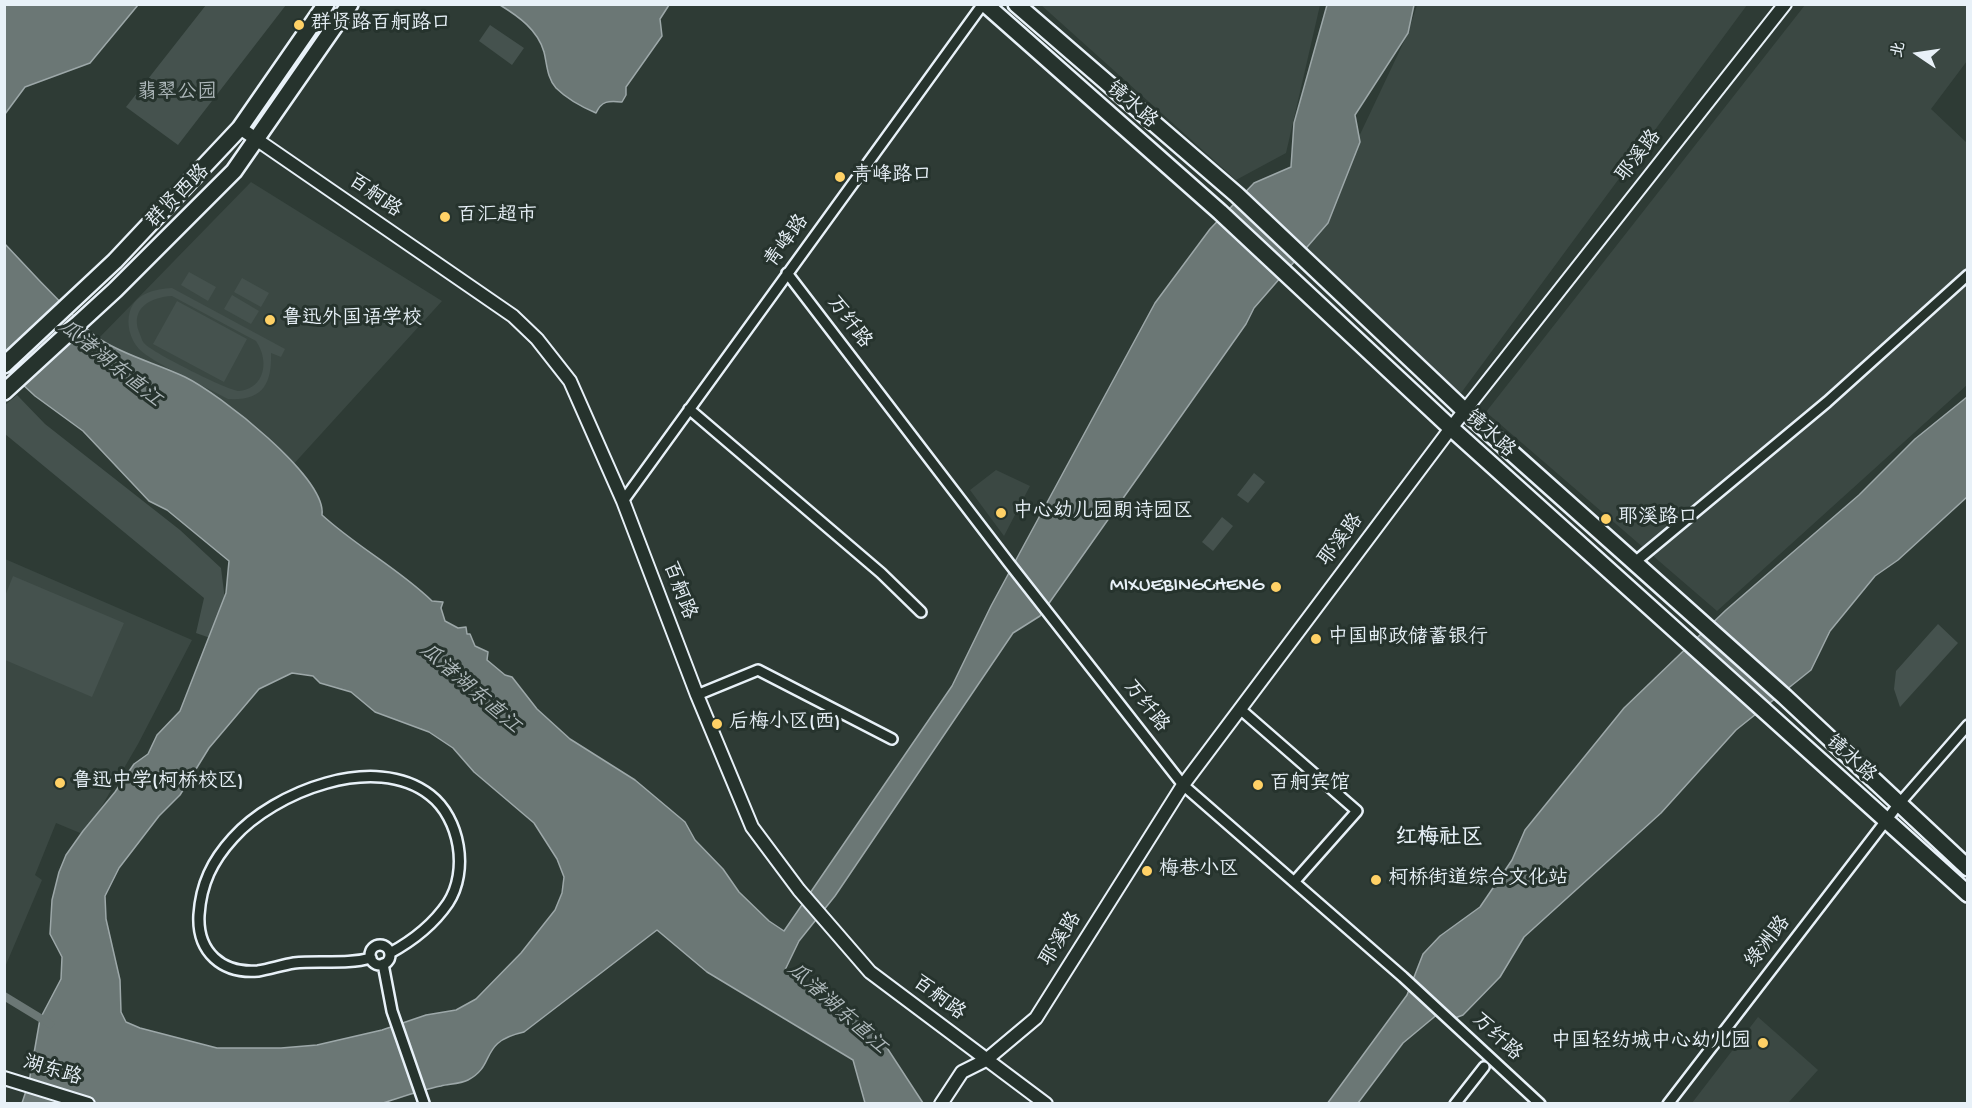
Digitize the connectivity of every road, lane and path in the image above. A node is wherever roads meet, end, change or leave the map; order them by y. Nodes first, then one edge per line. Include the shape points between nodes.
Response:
1 (326, 4) edge
2 (350, 4) edge
3 (984, 4) edge
4 (1016, 4) edge
5 (1785, 4) edge
6 (240, 128) junction
7 (256, 139) junction
8 (787, 273) junction
9 (1968, 275) edge
10 (4, 364) edge
11 (10, 387) edge
12 (690, 409) junction
13 (1465, 411) junction
14 (1451, 428) junction
15 (623, 501) junction
16 (1635, 562) junction
17 (921, 612) dead end
18 (697, 695) junction
19 (1240, 709) junction
20 (1968, 725) edge
21 (892, 739) dead end
22 (1183, 785) junction
23 (1898, 805) junction
24 (1886, 820) junction
25 (1968, 868) edge
26 (1294, 882) junction
27 (1968, 894) edge
28 (390, 953) junction
29 (371, 958) junction
30 (383, 964) junction
31 (986, 1060) junction
32 (1484, 1067) dead end
33 (5, 1078) edge
34 (423, 1101) edge
35 (88, 1104) edge
36 (941, 1104) edge
37 (1046, 1104) edge
38 (1455, 1104) edge
39 (1540, 1104) edge
40 (1668, 1104) edge

1 - 6 main road, 群贤西路
2 - 7 main road, 群贤西路
3 - 8 street, 青峰路
3 - 14 main road, 镜水路 via 1220,212
4 - 13 main road, 镜水路 via 1237,195
5 - 13 street, 耶溪路
6 - 7 street, 百舸路
6 - 10 main road, 群贤西路 via 71,304
7 - 11 main road, 群贤西路 via 234,171
7 - 15 street, 百舸路 via 513,316 537,339 570,381
8 - 12 street, 青峰路
8 - 22 street, 万纤路
9 - 16 street via 1827,402
12 - 15 street, 青峰路
12 - 17 street
13 - 14 street, 耶溪路
13 - 16 main road, 镜水路
14 - 19 street, 耶溪路
14 - 24 main road, 镜水路
15 - 18 street, 百舸路
16 - 23 main road, 镜水路
18 - 21 street via 758,670
18 - 31 street, 百舸路 via 752,827 799,890 870,972
19 - 22 street, 耶溪路
19 - 26 street via 1357,811
20 - 23 street, 绿洲路
22 - 26 street, 万纤路
22 - 31 street, 耶溪路 via 1036,1018
23 - 24 street, 绿洲路
23 - 25 main road, 镜水路
24 - 27 main road, 镜水路
24 - 40 street, 绿洲路
26 - 39 street, 万纤路
28 - 29 street via 387,947 377,945
28 - 29 street via 412,941 450,901 459,860 454,827 445,811 430,795 408,783 380,777 350,778 325,782 285,798 234,837 208,871 200,902 200,933 209,955 226,967 259,971 294,963
28 - 30 street
29 - 30 street
30 - 34 street via 393,1011
31 - 36 street, 耶溪路 via 962,1072
31 - 37 street, 百舸路
32 - 38 street
33 - 35 street, 湖东路

